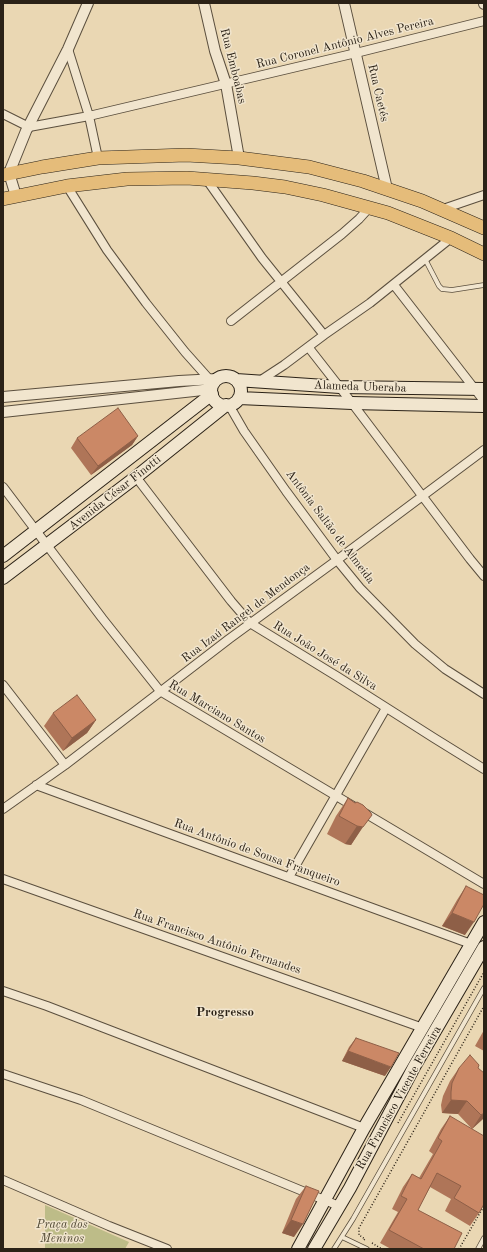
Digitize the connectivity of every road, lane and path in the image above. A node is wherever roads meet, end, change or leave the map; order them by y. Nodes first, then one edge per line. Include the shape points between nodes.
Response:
1 (88, 3) edge
2 (204, 3) edge
3 (344, 3) edge
4 (484, 21) edge
5 (68, 49) junction
6 (356, 53) junction
7 (226, 84) junction
8 (3, 114) edge
9 (89, 116) junction
10 (28, 127) junction
11 (98, 158) junction
12 (239, 158) junction
13 (6, 174) edge
14 (207, 180) junction
15 (67, 186) junction
16 (387, 189) junction
17 (484, 195) edge
18 (16, 196) junction
19 (3, 199) edge
20 (369, 208) junction
21 (443, 209) junction
22 (484, 228) edge
23 (451, 238) junction
24 (484, 254) edge
25 (426, 259) junction
26 (281, 280) junction
27 (394, 285) junction
28 (484, 285) edge
29 (231, 321) dead end
30 (324, 335) junction
31 (309, 348) junction
32 (236, 380) junction
33 (258, 382) junction
34 (213, 386) junction
35 (340, 386) junction
36 (479, 389) edge
37 (3, 397) edge
38 (239, 398) junction
39 (484, 401) edge
40 (352, 403) junction
41 (227, 405) junction
42 (484, 406) edge
43 (3, 412) edge
44 (484, 450) edge
45 (136, 477) junction
46 (3, 487) edge
47 (422, 497) junction
48 (36, 531) junction
49 (47, 545) junction
50 (3, 556) edge
51 (337, 560) junction
52 (484, 576) edge
53 (3, 578) edge
54 (250, 623) junction
55 (3, 685) edge
56 (160, 692) junction
57 (484, 694) edge
58 (386, 708) junction
59 (65, 765) junction
60 (484, 769) edge
61 (36, 785) junction
62 (336, 795) junction
63 (3, 809) edge
64 (289, 877) junction
65 (3, 880) edge
66 (484, 884) edge
67 (484, 922) edge
68 (471, 944) junction
69 (484, 947) edge
70 (484, 972) edge
71 (484, 988) edge
72 (3, 991) edge
73 (484, 1006) edge
74 (423, 1028) junction
75 (3, 1074) edge
76 (396, 1125) dead end
77 (364, 1128) junction
78 (3, 1180) edge
79 (324, 1200) junction
80 (339, 1206) junction
81 (484, 1206) edge
82 (342, 1237) junction
83 (484, 1238) edge
84 (372, 1243) dead end
85 (361, 1246) junction
86 (167, 1249) edge
87 (298, 1249) edge
88 (314, 1249) edge
89 (334, 1249) edge
90 (366, 1249) edge
91 (382, 1249) edge
92 (459, 1249) edge
93 (478, 1249) edge

1 - 5 street
2 - 7 street, Rua Emboabas
3 - 6 street, Rua Caetés
4 - 6 street, Rua Coronel Antônio Alves Pereira
5 - 9 street
5 - 10 street
6 - 7 street, Rua Coronel Antônio Alves Pereira
6 - 16 street, Rua Caetés
7 - 9 street, Rua Coronel Antônio Alves Pereira
7 - 12 street, Rua Emboabas
8 - 10 street
9 - 10 street, Rua Coronel Antônio Alves Pereira
9 - 11 street
10 - 13 street
11 - 12 main road via 186,155
11 - 13 main road
12 - 16 main road via 309,168
13 - 18 street
14 - 15 main road via 127,179
14 - 20 main road via 285,187
14 - 26 street
15 - 18 main road
15 - 34 street via 107,250
16 - 21 main road
17 - 21 street
18 - 19 main road
20 - 23 main road
20 - 26 street via 342,234
21 - 22 main road
23 - 24 main road
23 - 25 street
25 - 27 street
25 - 28 lane via 442,289
26 - 29 street
26 - 30 street
27 - 30 street
27 - 36 street
30 - 31 street
31 - 33 street
31 - 35 street
32 - 33 main road, Alameda Uberaba
32 - 34 main road, Alameda Uberaba via 227,376
32 - 38 main road via 241,390
33 - 35 main road, Alameda Uberaba
34 - 37 street, Alameda Uberaba via 179,381
34 - 41 main road via 217,402
34 - 43 street, Alameda Uberaba
34 - 48 main road, Avenida César Finotti
35 - 36 main road, Alameda Uberaba
35 - 40 street
36 - 39 street
38 - 40 main road, Alameda Uberaba
38 - 41 main road via 233,404
40 - 42 main road, Alameda Uberaba
40 - 47 street
41 - 45 main road, Avenida César Finotti
41 - 51 street, Antônia Saltão de Almeida
44 - 47 street, Rua Izaú Rangel de Mendonça
45 - 49 main road, Avenida César Finotti
45 - 54 street, Rua João José da Silva via 230,601
46 - 48 street, Rua Marciano Santos
47 - 51 street, Rua Izaú Rangel de Mendonça
47 - 52 street
48 - 49 street, Rua Marciano Santos
48 - 50 main road, Avenida César Finotti
49 - 53 main road, Avenida César Finotti
49 - 56 street, Rua Marciano Santos
51 - 54 street, Rua Izaú Rangel de Mendonça
51 - 57 street, Antônia Saltão de Almeida via 360,588 415,644 445,669
54 - 56 street, Rua Izaú Rangel de Mendonça
54 - 58 street, Rua João José da Silva
55 - 59 street
56 - 59 street, Rua Izaú Rangel de Mendonça
56 - 62 street, Rua Marciano Santos
58 - 60 street, Rua João José da Silva
58 - 62 street
59 - 61 street, Rua Izaú Rangel de Mendonça
61 - 63 street, Rua Izaú Rangel de Mendonça
61 - 64 street, Rua Antônio de Sousa Franqueiro
62 - 64 street
62 - 66 street, Rua Marciano Santos
64 - 68 street, Rua Antônio de Sousa Franqueiro
65 - 74 street, Rua Francisco Antônio Fernandes
67 - 68 main road, Rua Francisco Vicente Ferreira
68 - 74 main road, Rua Francisco Vicente Ferreira
69 - 80 main road, Rua Francisco Vicente Ferreira via 414,1067
70 - 76 path
71 - 82 lane
72 - 77 street
73 - 85 path via 359,1228 359,1235 365,1239
74 - 77 main road, Rua Francisco Vicente Ferreira
75 - 79 street via 81,1100
77 - 79 main road, Rua Francisco Vicente Ferreira
78 - 86 street via 102,1224
79 - 80 street
79 - 87 main road, Rua Francisco Vicente Ferreira
80 - 88 main road, Rua Francisco Vicente Ferreira
81 - 92 path
82 - 85 lane
82 - 89 lane
83 - 93 lane
84 - 91 path
85 - 90 lane

